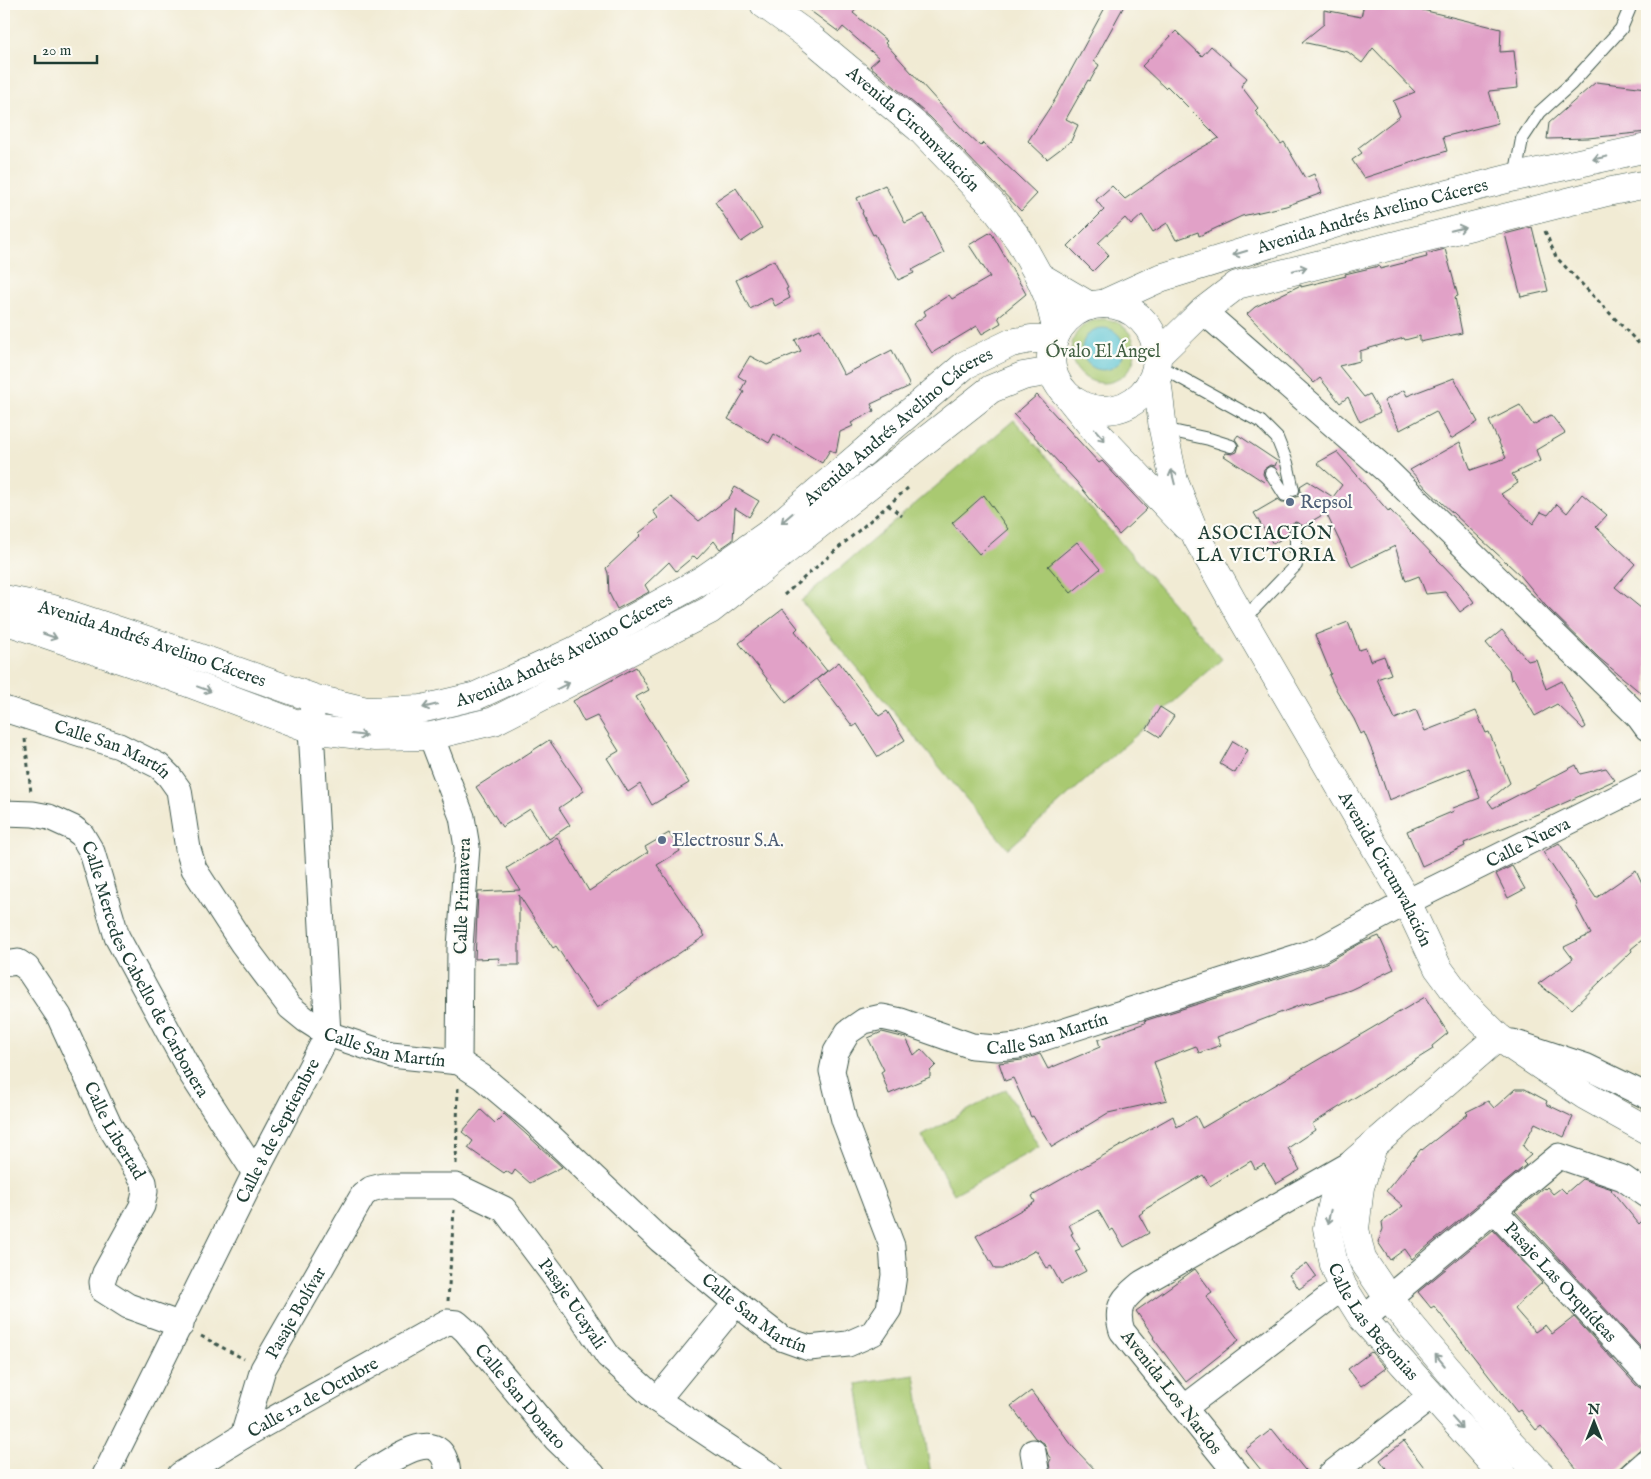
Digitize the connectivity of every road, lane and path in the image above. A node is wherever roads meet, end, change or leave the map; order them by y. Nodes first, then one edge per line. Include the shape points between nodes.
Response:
1 (764, 4) edge
2 (1630, 4) edge
3 (1647, 148) edge
4 (1515, 177) junction
5 (1647, 184) edge
6 (1545, 230) dead end
7 (1039, 276) junction
8 (1097, 305) junction
9 (1203, 311) junction
10 (1055, 335) junction
11 (1647, 352) edge
12 (1157, 364) junction
13 (1052, 371) junction
14 (1069, 397) junction
15 (1163, 429) junction
16 (1231, 446) dead end
17 (1271, 473) dead end
18 (912, 484) dead end
19 (888, 505) dead end
20 (902, 516) dead end
21 (1299, 528) dead end
22 (1197, 538) junction
23 (784, 595) dead end
24 (4, 598) edge
25 (1243, 620) junction
26 (4, 622) edge
27 (523, 674) junction
28 (313, 698) junction
29 (525, 705) junction
30 (13, 713) edge
31 (1647, 728) edge
32 (311, 729) junction
33 (431, 736) junction
34 (1647, 782) edge
35 (4, 813) edge
36 (33, 814) junction
37 (1407, 902) junction
38 (6, 963) edge
39 (328, 1034) junction
40 (1498, 1037) junction
41 (459, 1062) junction
42 (1647, 1096) edge
43 (1647, 1130) edge
44 (1363, 1156) junction
45 (255, 1173) junction
46 (363, 1195) joint
47 (1647, 1196) edge
48 (1494, 1210) junction
49 (1343, 1287) junction
50 (1389, 1299) junction
51 (736, 1303) junction
52 (1363, 1319) junction
53 (447, 1322) joint
54 (181, 1325) junction
55 (263, 1369) junction
56 (1647, 1375) edge
57 (1432, 1396) junction
58 (657, 1400) junction
59 (1184, 1408) junction
60 (243, 1436) junction
61 (1647, 1462) edge
62 (105, 1475) edge
63 (180, 1475) edge
64 (366, 1475) edge
65 (448, 1475) edge
66 (593, 1475) edge
67 (770, 1475) edge
68 (1238, 1475) edge
69 (1330, 1475) edge
70 (1503, 1475) edge
71 (1541, 1475) edge
72 (1632, 1475) edge

1 - 7 main road, Avenida Circunvalación via 810,37 919,128 992,204 1019,240
2 - 4 lane via 1621,29 1571,84 1540,112 1522,139
3 -> 4 main road, Avenida Andrés Avelino Cáceres
4 -> 8 main road, Avenida Andrés Avelino Cáceres via 1357,217 1160,278
9 -> 5 main road, Avenida Andrés Avelino Cáceres via 1237,286
6 - 11 path via 1556,257
7 - 8 main road
7 - 10 main road, Avenida Circunvalación via 1049,299
8 - 10 main road via 1076,311
8 - 12 main road via 1126,308 1145,323 1156,344
9 - 12 main road, Avenida Andrés Avelino Cáceres
9 - 31 street via 1388,472
10 - 13 main road via 1051,350
10 -> 27 main road, Avenida Andrés Avelino Cáceres via 1011,343 965,365 767,535 712,574 574,651
12 - 14 main road via 1150,384 1142,394 1120,408 1093,409
12 - 15 main road, Avenida Circunvalación
12 - 17 lane via 1261,422 1277,438 1287,463 1289,492
13 - 14 main road
29 -> 13 main road, Avenida Andrés Avelino Cáceres via 710,610 991,390 1023,376
14 -> 22 main road, Avenida Circunvalación via 1099,434
15 - 16 lane
22 -> 15 main road, Avenida Circunvalación via 1174,481
18 - 23 path
19 - 20 path
21 - 25 lane via 1300,557 1296,565
22 - 25 main road, Avenida Circunvalación
24 - 28 main road, Avenida Andrés Avelino Cáceres via 53,609
25 - 37 main road, Avenida Circunvalación
26 -> 32 main road, Avenida Andrés Avelino Cáceres via 167,675
27 -> 28 main road, Avenida Andrés Avelino Cáceres via 476,696 421,708 367,711
27 - 29 main road
28 - 32 street
29 - 33 main road, Avenida Andrés Avelino Cáceres via 494,722
30 - 36 path
30 - 39 street, Calle San Martín via 119,746 159,766 169,776 179,790 194,869 242,944 290,1007
32 -> 33 main road, Avenida Andrés Avelino Cáceres via 375,737
32 - 39 street
33 - 41 street, Calle Primavera via 462,817 467,847 460,947
34 - 37 street, Calle Nueva
35 - 36 street, Calle Mercedes Cabello de Carbonera
36 - 45 street, Calle Mercedes Cabello de Carbonera via 49,817 82,835 92,852 117,937 192,1075
37 - 40 main road, Avenida Circunvalación via 1438,968 1463,1002
37 - 51 street, Calle San Martín via 1319,950 1018,1046 972,1046 901,1021 882,1018 864,1021 848,1032 836,1052 832,1071 844,1120 892,1246 894,1275 889,1309 873,1333 848,1344 810,1348 781,1338
38 - 54 street, Calle Libertad via 18,962 27,968 59,1016 109,1125 144,1182 142,1206 105,1273 103,1290 128,1306
39 - 41 street, Calle San Martín via 391,1056
39 - 45 street, Calle 8 de Septiembre
40 - 42 street via 1585,1066
40 - 43 main road, Avenida Circunvalación via 1584,1095
40 - 44 main road, Calle Las Begonias
41 - 51 street, Calle San Martín via 532,1119 660,1240
44 -> 49 main road, Calle Las Begonias via 1335,1193 1326,1228 1334,1265
44 - 50 main road, Calle Las Begonias via 1355,1229 1362,1259
44 - 59 street, Avenida Los Nardos via 1142,1283 1126,1296 1118,1318 1122,1330
45 - 54 street, Calle 8 de Septiembre
46 - 55 street, Pasaje Bolívar
46 - 58 street, Pasaje Ucayali via 383,1186 456,1186 504,1209 608,1356
47 - 48 street via 1624,1178 1559,1156
48 - 50 street
48 - 56 street, Pasaje Las Orquídeas
49 - 52 main road, Calle Las Begonias
49 - 59 street
50 - 52 street
71 -> 50 main road, Calle Las Begonias via 1503,1435
51 - 58 street
52 - 57 main road, Calle Las Begonias
53 - 60 street, Calle 12 de Octubre
53 - 66 street, Calle San Donato via 457,1323 466,1330 556,1439
54 - 55 path
54 - 62 street, Calle 8 de Septiembre
55 - 60 street, Pasaje Bolívar
57 - 69 street
57 -> 70 main road, Calle Las Begonias
58 - 67 street, Pasaje Ucayali
59 - 68 street, Avenida Los Nardos
60 - 63 street, Calle 12 de Octubre
61 - 72 street
64 - 65 street via 413,1448 427,1445 438,1451 448,1464

